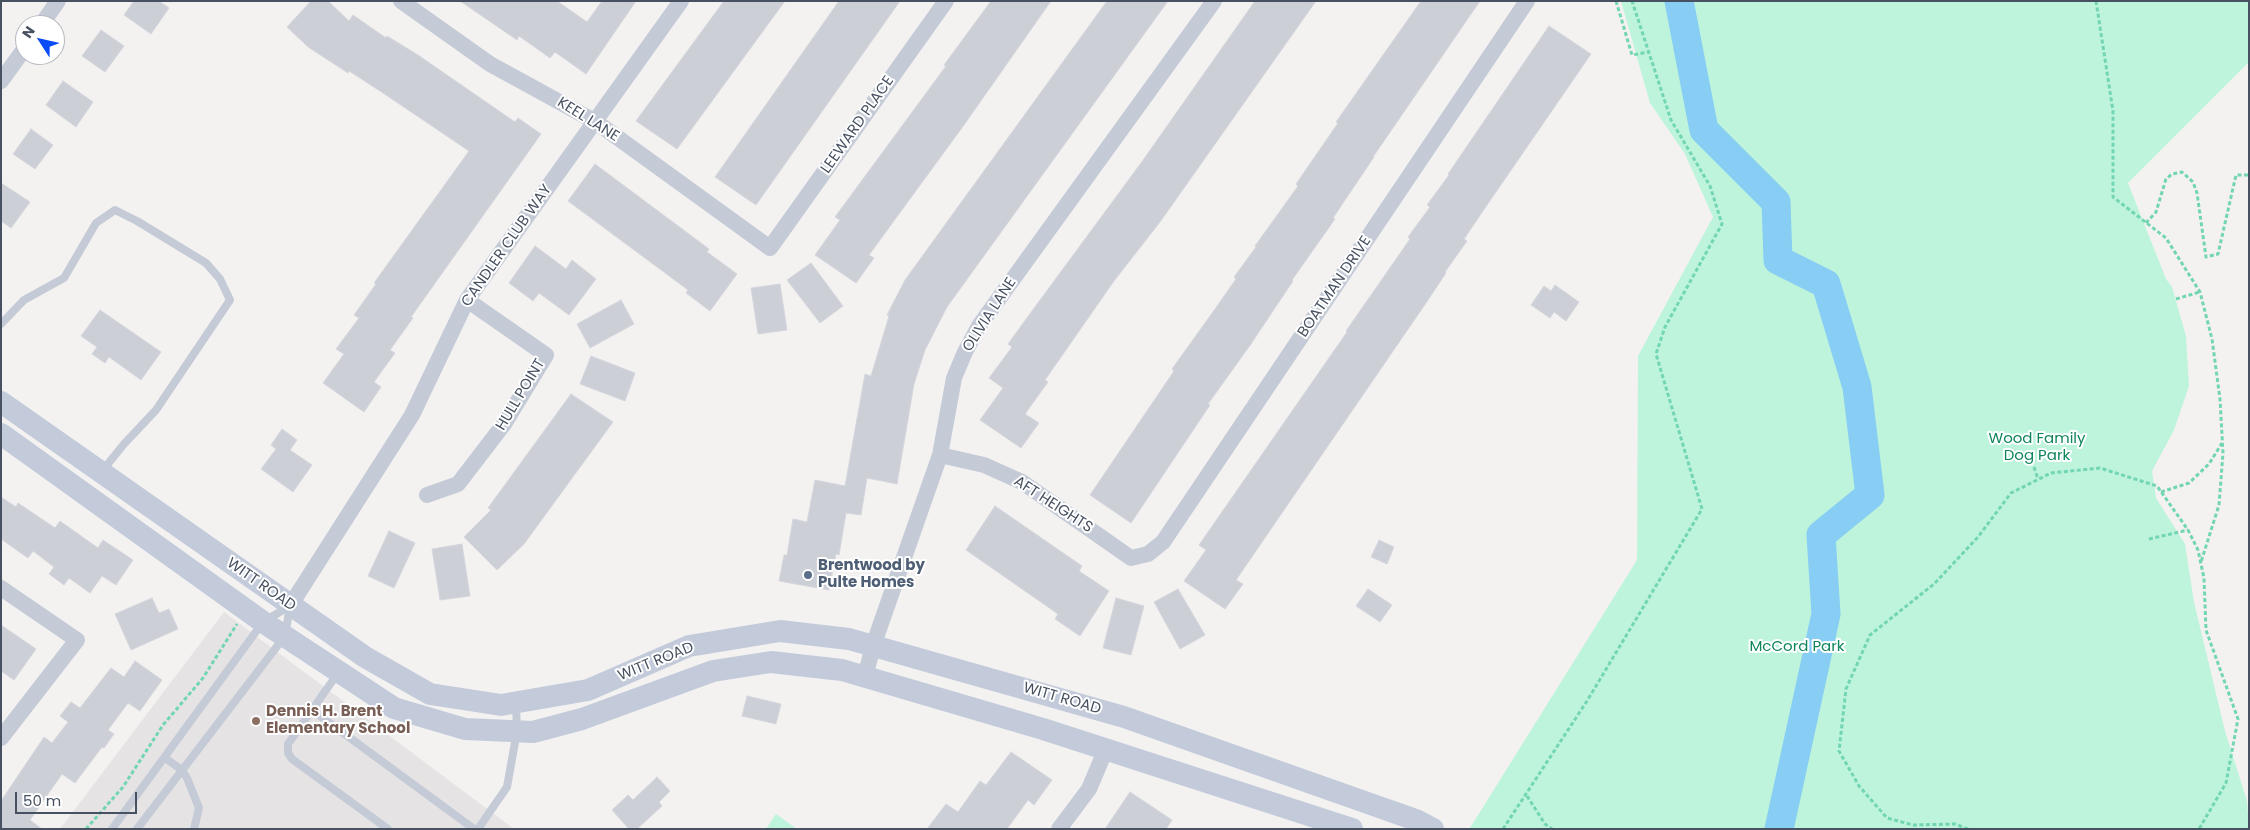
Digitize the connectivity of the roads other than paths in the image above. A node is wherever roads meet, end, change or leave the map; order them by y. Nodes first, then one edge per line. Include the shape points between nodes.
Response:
1 (58, 1) edge
2 (401, 1) edge
3 (682, 1) edge
4 (946, 1) edge
5 (1214, 1) edge
6 (1527, 1) edge
7 (48, 15) edge
8 (15, 62) edge
9 (1, 81) edge
10 (596, 122) junction
11 (770, 248) joint
12 (467, 300) junction
13 (1, 324) edge
14 (1, 402) edge
15 (1, 434) edge
16 (940, 455) junction
17 (101, 472) junction
18 (86, 494) junction
19 (427, 495) dead end
20 (1131, 558) joint
21 (1, 588) edge
22 (290, 606) junction
23 (252, 620) junction
24 (285, 636) junction
25 (873, 646) junction
26 (339, 672) junction
27 (630, 672) junction
28 (865, 677) junction
29 (639, 698) junction
30 (516, 702) junction
31 (312, 710) junction
32 (1117, 715) junction
33 (517, 731) junction
34 (1, 738) edge
35 (1106, 749) junction
36 (165, 758) junction
37 (182, 770) junction
38 (112, 829) edge
39 (137, 829) edge
40 (194, 829) edge
41 (388, 829) edge
42 (476, 829) edge
43 (1059, 829) edge
44 (1352, 829) edge
45 (1433, 829) edge

1 - 7 street
2 - 10 street, KEEL LANE via 490,64
3 - 10 street, CANDLER CLUB WAY
4 - 11 street, LEEWARD PLACE
5 - 16 street, OLIVIA LANE via 979,326 954,378
6 - 20 street, BOATMAN DRIVE via 1163,542 1148,554
8 - 9 street
10 - 11 street, KEEL LANE
10 - 12 street, CANDLER CLUB WAY
12 - 19 street, HULL POINT via 546,355 504,424 458,484
12 - 22 street, CANDLER CLUB WAY via 412,415
13 - 17 lane via 24,300 64,278 96,223 115,210 206,263 220,279 230,300 156,410
14 - 17 street, WITT ROAD
15 - 18 street, WITT ROAD
16 - 20 street, AFT HEIGHTS via 984,466 1022,482
16 - 25 street, OLIVIA LANE
17 - 18 street
17 - 22 street, WITT ROAD
18 - 23 street, WITT ROAD
21 - 34 street via 77,640
22 - 23 lane
22 - 24 lane
22 - 30 street, WITT ROAD via 364,657 430,694 501,705
23 - 24 street, WITT ROAD
23 - 36 lane
24 - 26 street, WITT ROAD
24 - 37 lane
25 - 27 street, WITT ROAD via 849,639 780,631 689,646
25 - 28 street, OLIVIA LANE
25 - 32 street, WITT ROAD
26 - 31 lane
26 - 33 street, WITT ROAD via 394,708 464,729
27 - 29 street
27 - 30 street, WITT ROAD via 588,690
28 - 29 street, WITT ROAD via 842,670 771,662 713,670
28 - 35 street, WITT ROAD
29 - 33 street, WITT ROAD via 582,719 533,732
30 - 33 lane
31 - 41 lane via 288,744 288,753
31 - 42 lane
32 - 35 street
32 - 45 street, WITT ROAD via 1416,820
33 - 42 lane via 507,788
35 - 43 street via 1089,789
35 - 44 street, WITT ROAD
36 - 37 lane
36 - 38 lane
37 - 39 lane
37 - 40 lane via 198,808

